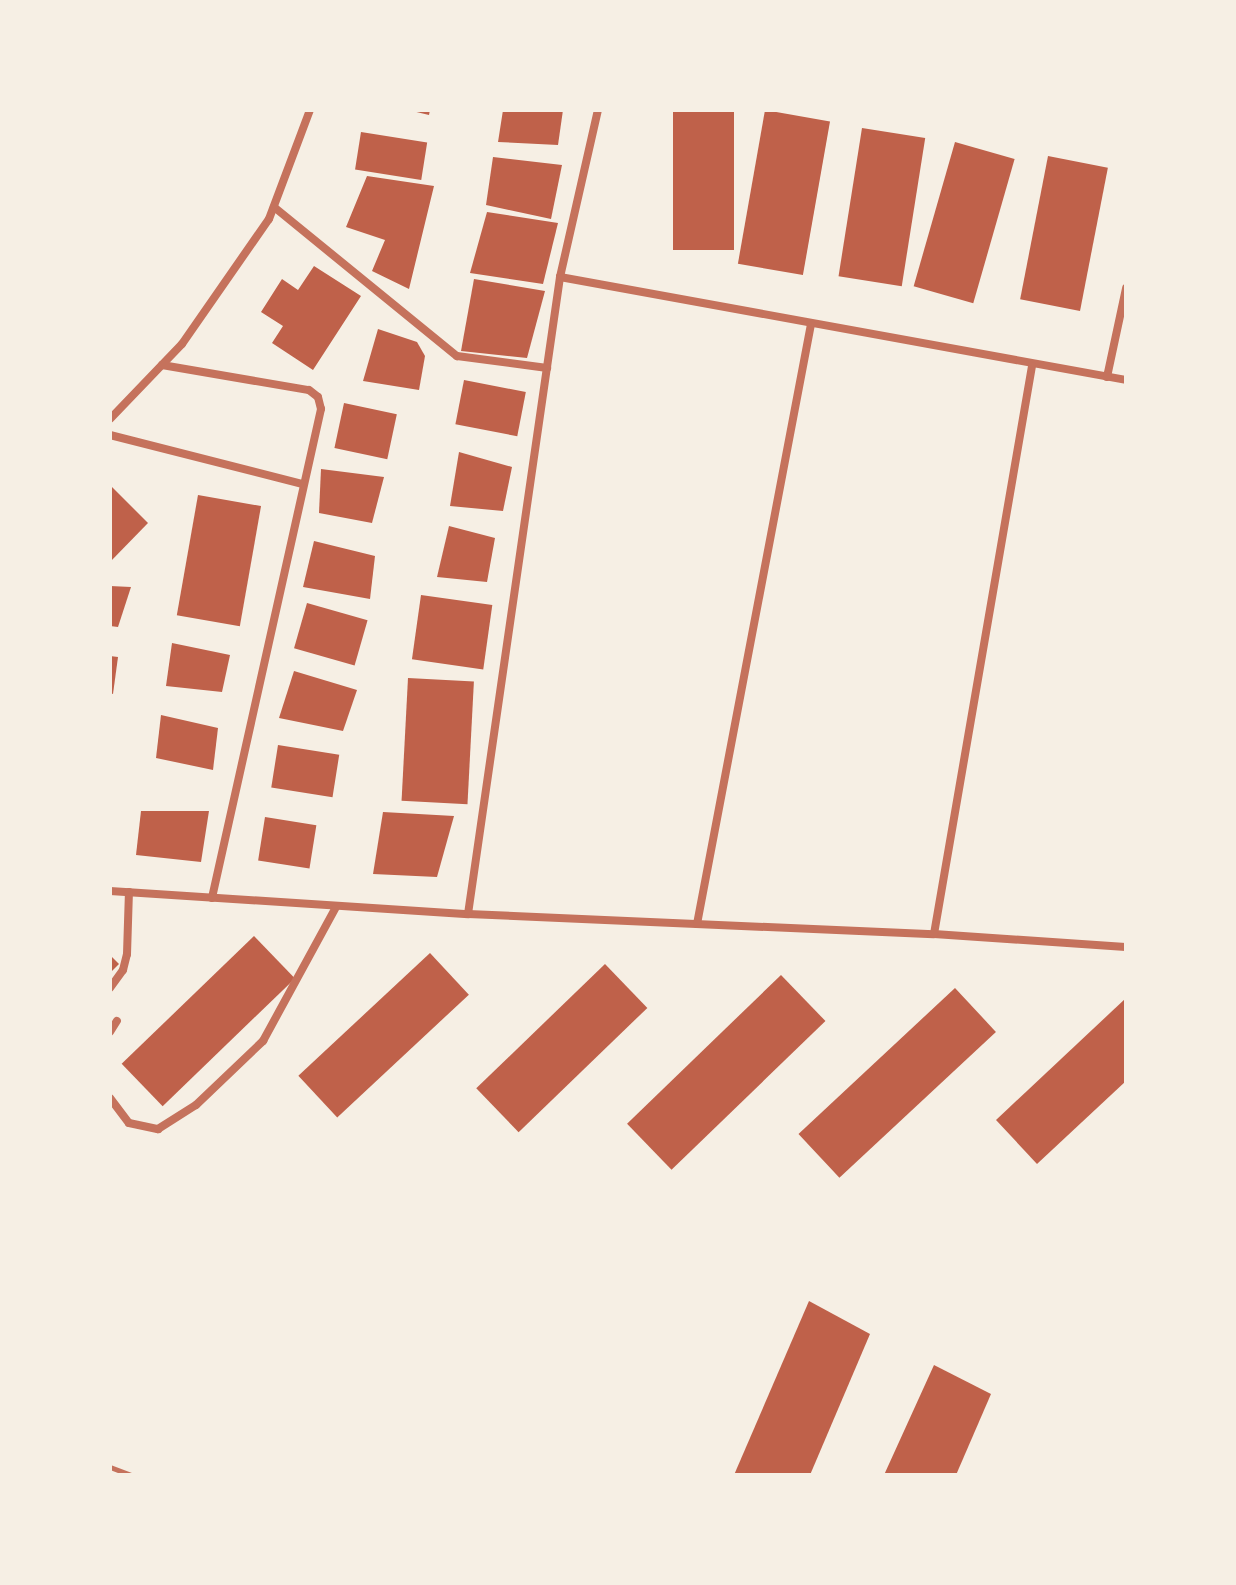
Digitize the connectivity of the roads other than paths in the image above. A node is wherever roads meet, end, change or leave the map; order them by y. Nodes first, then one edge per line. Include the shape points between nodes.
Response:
1 (310, 110) edge
2 (598, 110) edge
3 (274, 207) junction
4 (560, 277) junction
5 (1126, 288) edge
6 (811, 324) junction
7 (162, 365) junction
8 (1032, 366) junction
9 (547, 368) junction
10 (1107, 377) junction
11 (1126, 380) edge
12 (110, 419) edge
13 (110, 435) edge
14 (302, 484) junction
15 (110, 891) edge
16 (129, 892) junction
17 (212, 898) junction
18 (336, 907) junction
19 (468, 914) junction
20 (697, 924) junction
21 (934, 934) junction
22 (1126, 947) edge
23 (110, 988) edge
24 (117, 1021) dead end
25 (110, 1032) edge
26 (110, 1098) edge
27 (110, 1467) edge
28 (131, 1475) edge

1 - 3 street
2 - 4 street
3 - 7 street via 182,344
3 - 9 street via 457,356
4 - 6 street
4 - 9 street
5 - 10 street
6 - 8 street
6 - 20 street
7 - 12 street
7 - 14 street via 309,390 318,397 321,409
8 - 10 street
8 - 21 street
9 - 19 street
10 - 11 street
13 - 14 street
14 - 17 street
15 - 16 street
16 - 17 street
16 - 23 street via 127,954
17 - 18 street
18 - 19 street
18 - 26 street via 263,1041 196,1105 158,1129 129,1123
19 - 20 street
20 - 21 street
21 - 22 street
24 - 25 street
27 - 28 lane

